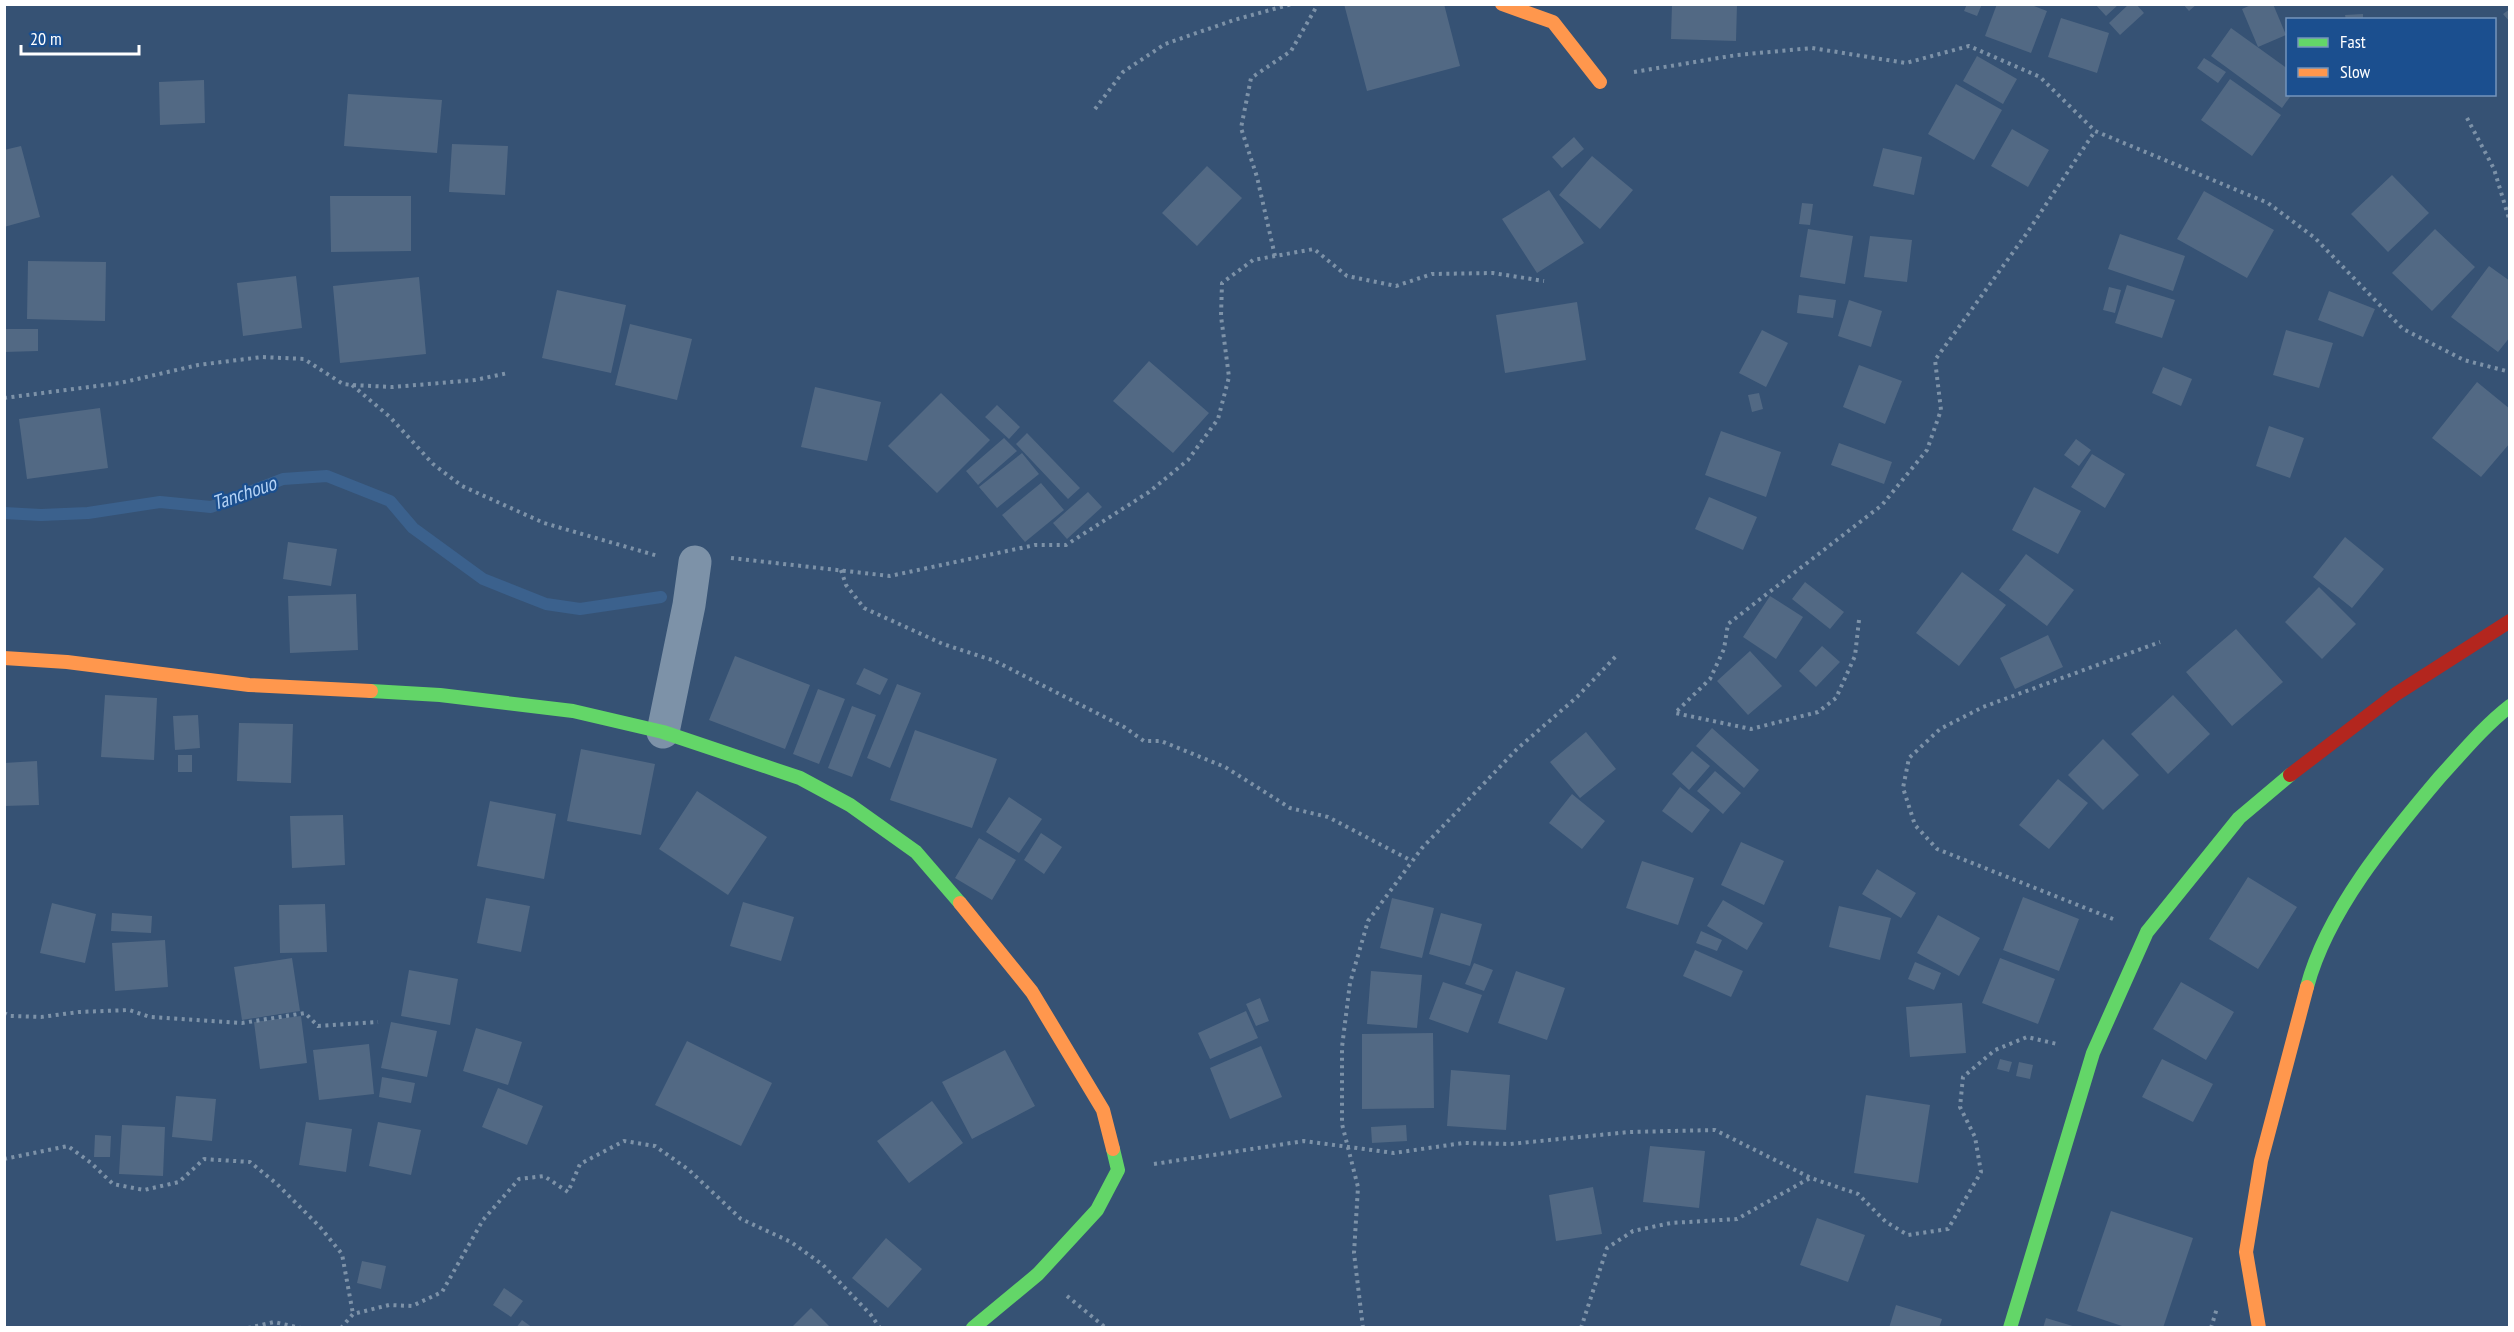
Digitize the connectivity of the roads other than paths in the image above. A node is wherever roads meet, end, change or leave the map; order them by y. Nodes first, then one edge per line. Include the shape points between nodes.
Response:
1 (1502, 4) edge
2 (1600, 82) road end
3 (695, 562) road end
4 (2510, 621) edge
5 (4, 658) edge
6 (2510, 706) edge
7 (663, 732) junction
8 (973, 1328) edge
9 (2010, 1328) edge
10 (2259, 1328) edge

1 - 2 street via 1553,22
3 - 7 street
4 - 9 street via 2396,694 2239,818 2147,933 2092,1053
5 - 7 street via 249,685 440,695 573,711
6 - 10 street via 2486,725 2418,803 2351,892 2313,964 2261,1161 2246,1252
7 - 8 street via 800,778 850,805 916,852 1032,992 1103,1110 1118,1170 1096,1210 1038,1274

